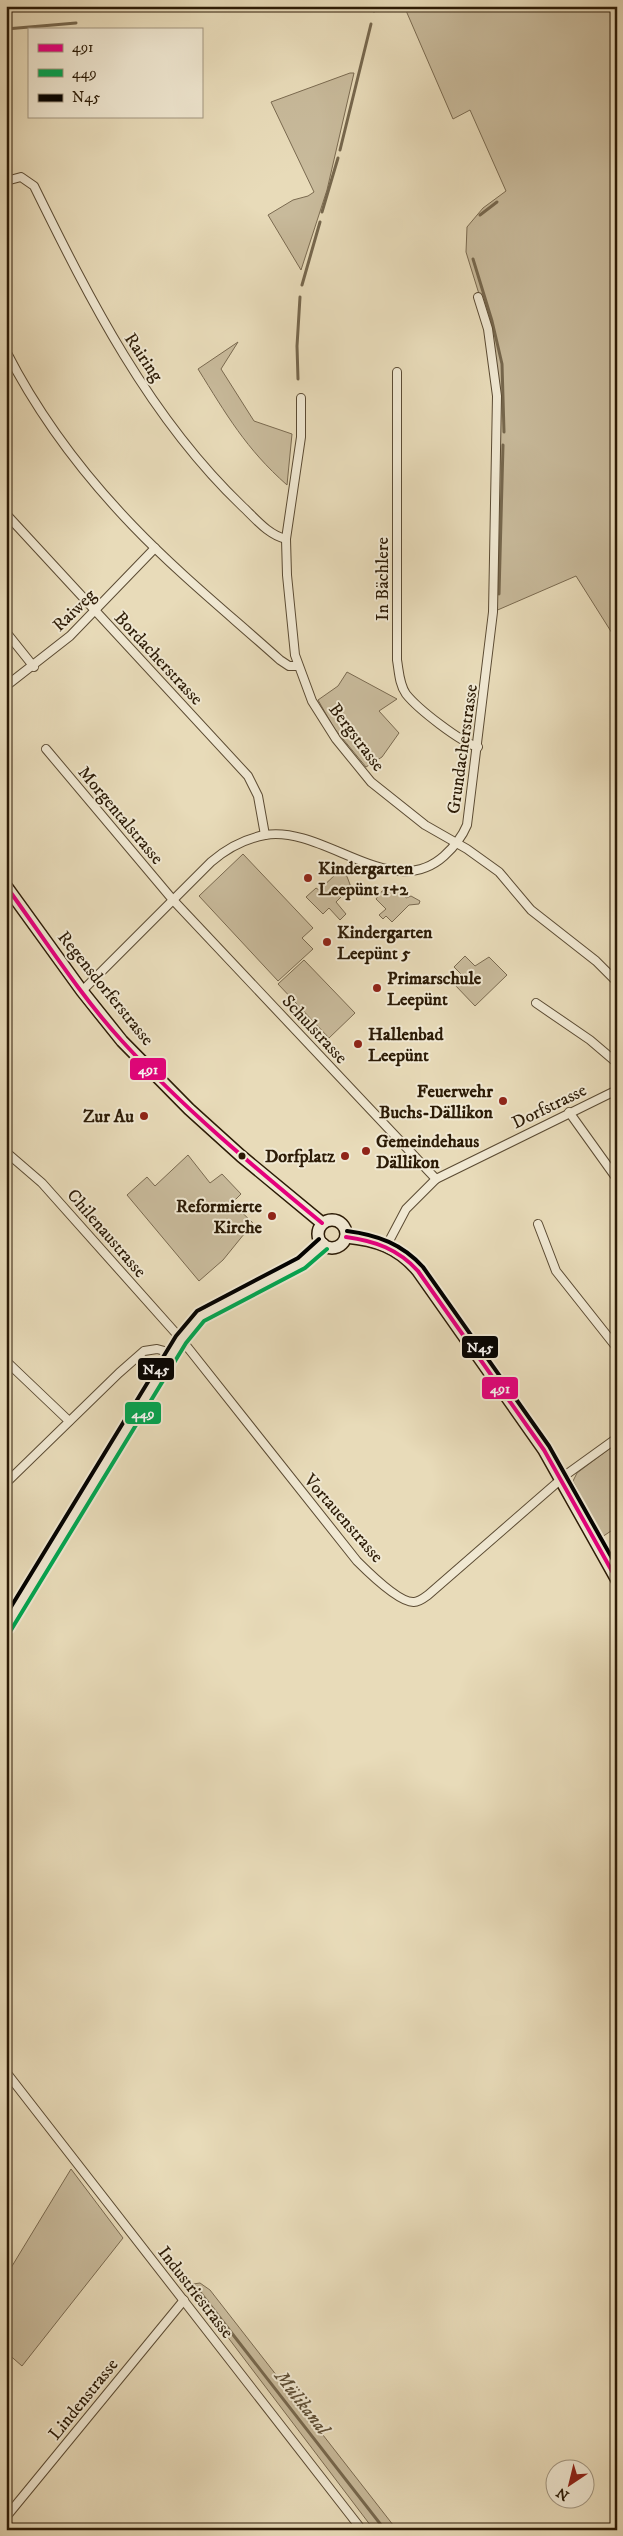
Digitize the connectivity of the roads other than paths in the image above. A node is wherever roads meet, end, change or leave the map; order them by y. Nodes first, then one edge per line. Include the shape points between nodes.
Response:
1 (6, 180) edge
2 (478, 297) dead end
3 (6, 351) edge
4 (397, 372) dead end
5 (301, 398) dead end
6 (6, 514) edge
7 (286, 539) junction
8 (155, 548) junction
9 (96, 611) junction
10 (6, 632) edge
11 (298, 666) junction
12 (34, 667) junction
13 (6, 686) edge
14 (46, 748) dead end
15 (478, 748) junction
16 (266, 835) junction
17 (456, 843) junction
18 (6, 886) edge
19 (173, 900) junction
20 (617, 982) edge
21 (82, 991) junction
22 (536, 1003) dead end
23 (617, 1063) edge
24 (617, 1090) edge
25 (570, 1112) junction
26 (6, 1152) edge
27 (436, 1179) junction
28 (617, 1179) edge
29 (322, 1223) junction
30 (538, 1224) dead end
31 (346, 1237) junction
32 (322, 1244) junction
33 (386, 1245) junction
34 (180, 1339) junction
35 (617, 1348) edge
36 (172, 1353) junction
37 (6, 1361) edge
38 (69, 1421) junction
39 (617, 1438) edge
40 (560, 1481) junction
41 (6, 1483) edge
42 (617, 1580) edge
43 (6, 1627) edge
44 (6, 2072) edge
45 (184, 2300) junction
46 (6, 2517) edge
47 (362, 2530) edge

1 - 7 street, Rairing via 21,177 34,186 94,307 195,456 270,533
2 - 15 street, Grundacherstrasse via 488,329 497,396 493,612
3 - 8 street via 37,406 57,433 109,500
4 - 15 street, In Bächlere via 396,660 400,683 418,706 466,744
5 - 7 street, Bergstrasse via 301,437
6 - 9 street, Bordacherstrasse
7 - 11 street, Bergstrasse via 289,614
8 - 9 street, Raiweg
8 - 11 street via 280,660 289,666
9 - 12 street, Raiweg
9 - 16 street, Bordacherstrasse via 248,776 258,796
10 - 12 street
11 - 17 street, Bergstrasse via 312,701 336,740 371,782 425,825
12 - 13 street, Raiweg
14 - 19 street, Morgentalstrasse
15 - 17 street, Grundacherstrasse via 467,825
16 - 17 street, Grundacherstrasse via 309,839 392,871 410,871 434,864
16 - 19 street, Grundacherstrasse via 233,846 221,854
17 - 20 street, Bergstrasse via 499,872 531,910 596,960
18 - 21 street, Regensdorferstrasse
19 - 21 street, Grundacherstrasse
19 - 27 street, Schulstrasse
21 - 29 street, Regensdorferstrasse via 122,1041 189,1109
22 - 23 street
24 - 25 street, Dorfstrasse
25 - 27 street, Dorfstrasse
25 - 28 street
26 - 34 street, Chilenaustrasse via 42,1183
27 - 33 street, Dorfstrasse via 406,1209
29 - 31 street via 330,1219 339,1221 346,1228
29 - 32 street via 318,1234
30 - 35 street via 556,1271
31 - 32 street via 336,1247
31 - 33 street
32 - 34 street via 307,1259 283,1274 200,1316
33 - 40 street via 402,1254 418,1271 544,1450
34 - 36 street
34 - 40 street, Vortauenstrasse via 356,1561 384,1585 411,1602 428,1595
36 - 38 street via 157,1349 144,1351
36 - 43 street
37 - 38 street
38 - 41 street
39 - 40 street
40 - 42 street
44 - 45 street, Industriestrasse
45 - 46 street, Lindenstrasse
45 - 47 street, Industriestrasse

